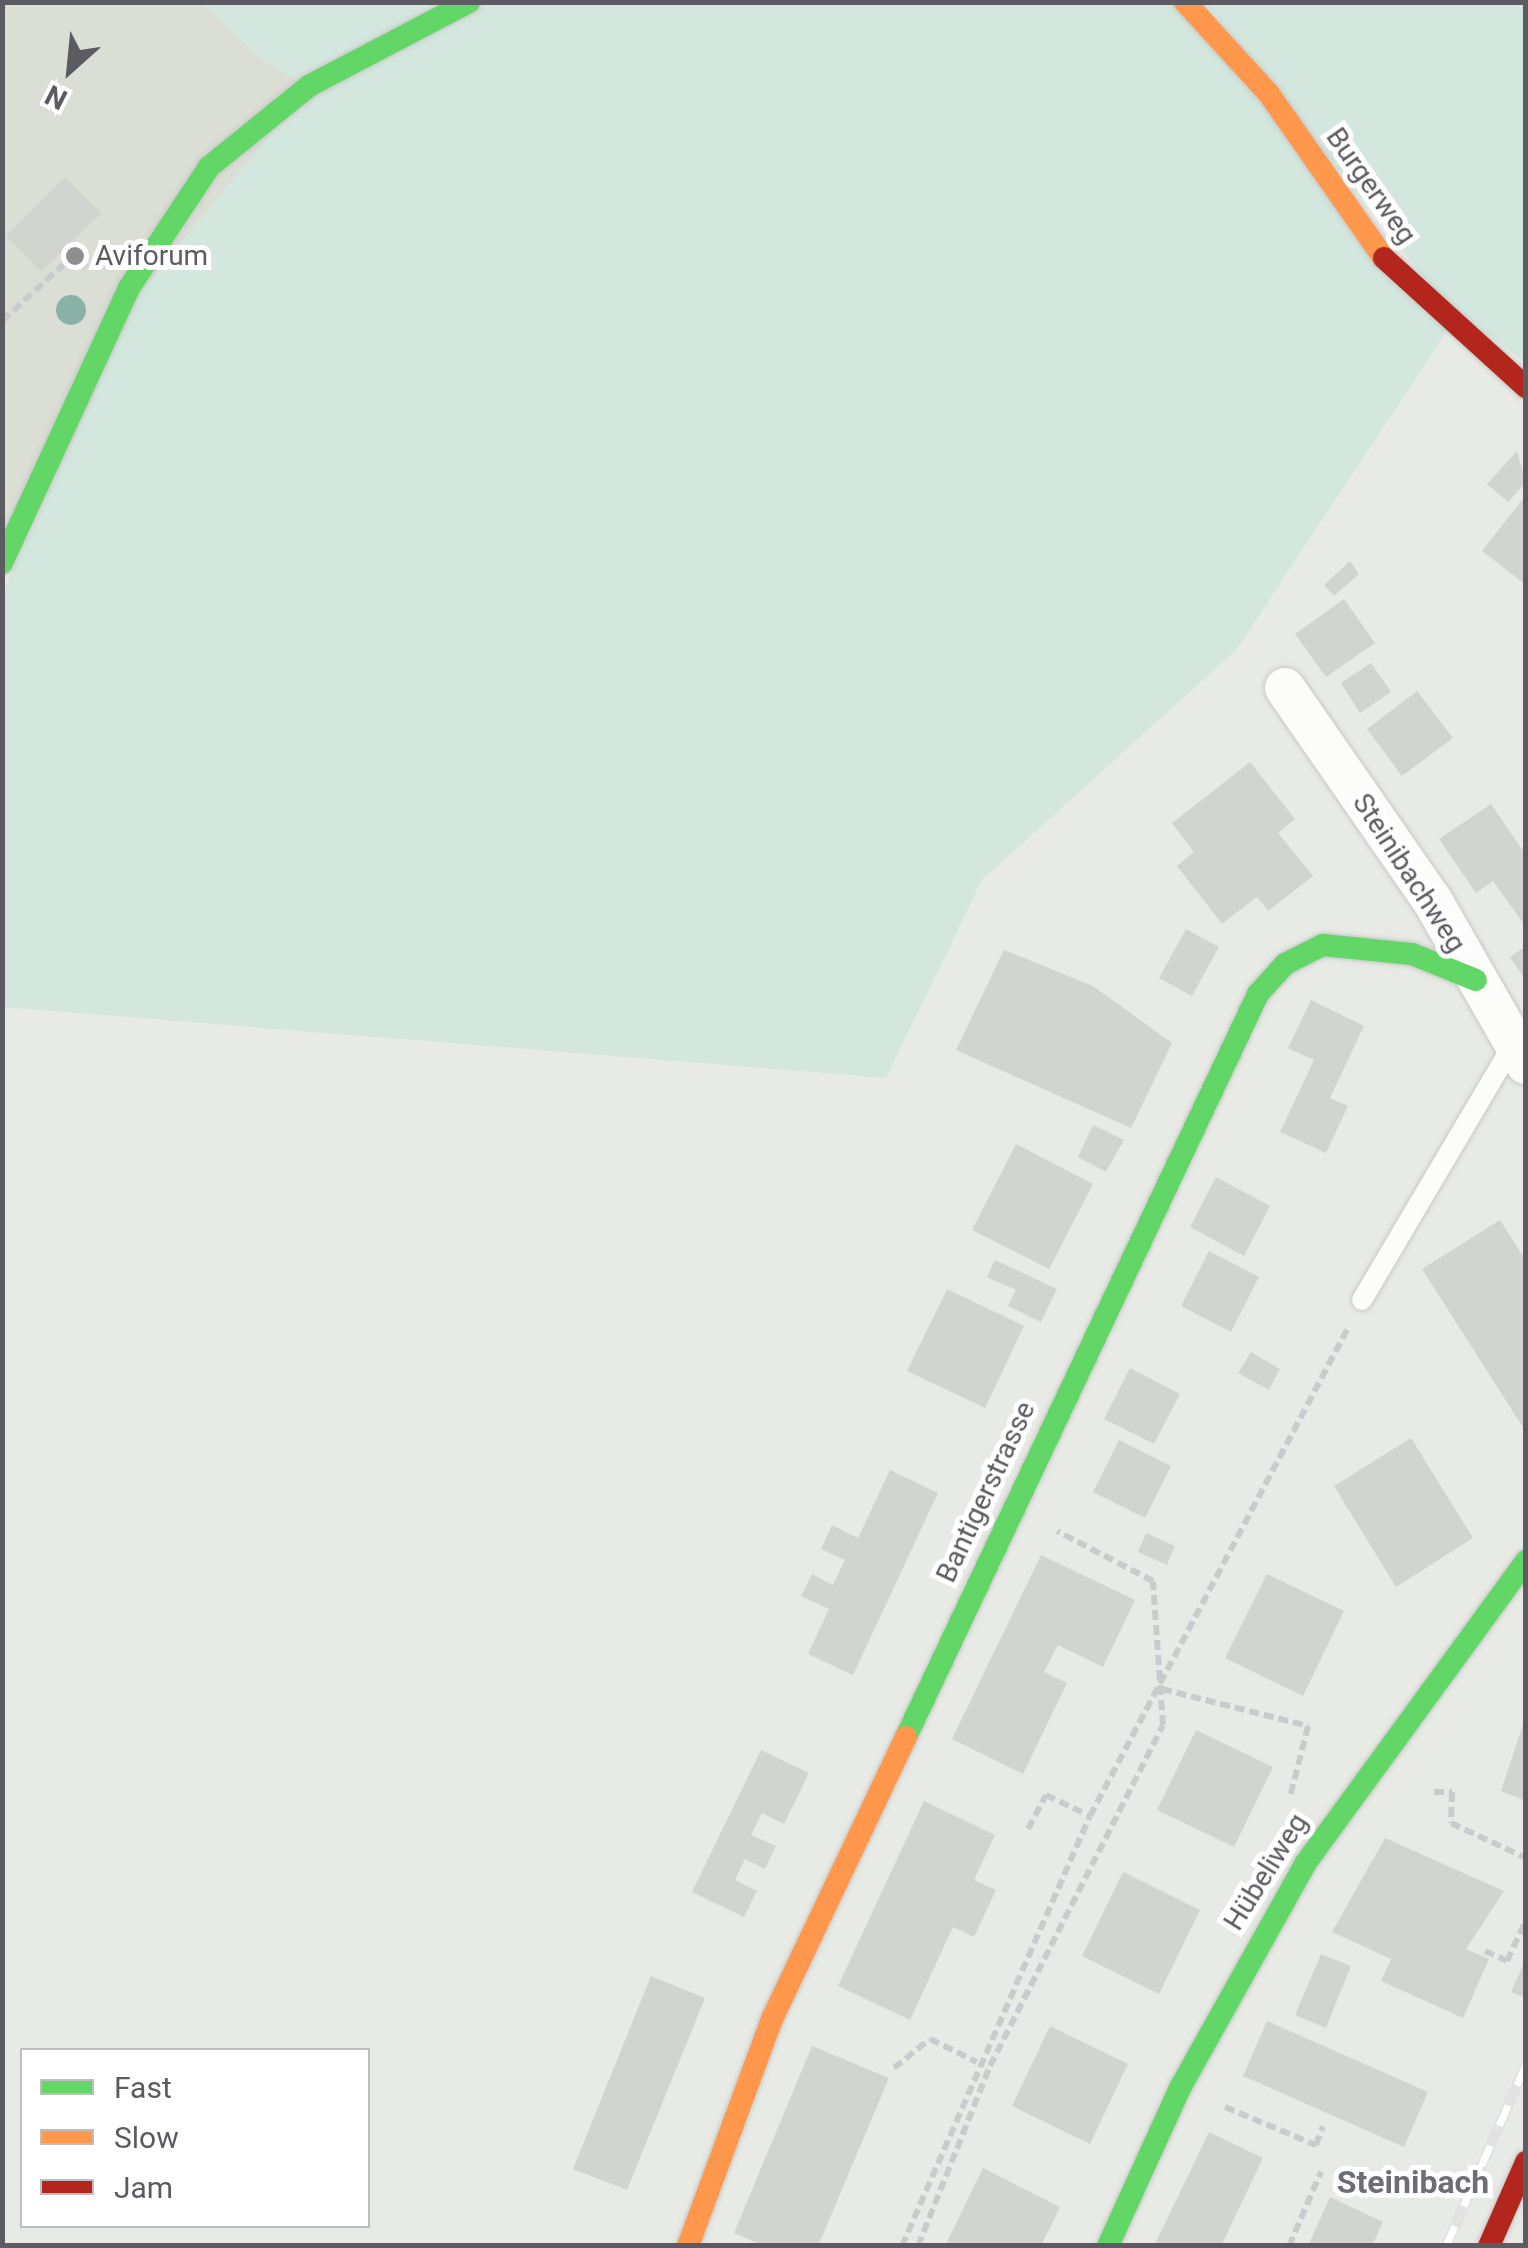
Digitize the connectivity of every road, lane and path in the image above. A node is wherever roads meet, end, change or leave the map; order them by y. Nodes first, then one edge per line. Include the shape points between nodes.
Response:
1 (469, 2) edge
2 (1185, 2) edge
3 (98, 280) dead end
4 (2, 321) edge
5 (1526, 388) edge
6 (2, 563) edge
7 (1285, 688) dead end
8 (1476, 980) junction
9 (1520, 1054) edge
10 (1362, 1300) joint
11 (1012, 1508) junction
12 (1526, 1561) edge
13 (1162, 1690) junction
14 (1434, 1792) dead end
15 (1286, 1813) dead end
16 (1090, 1816) junction
17 (1028, 1830) dead end
18 (1526, 1858) edge
19 (1526, 1920) edge
20 (1484, 1951) dead end
21 (977, 2062) junction
22 (894, 2068) dead end
23 (1180, 2088) junction
24 (1323, 2126) dead end
25 (1526, 2162) edge
26 (1321, 2172) dead end
27 (688, 2246) edge
28 (902, 2246) edge
29 (918, 2246) edge
30 (1108, 2246) edge
31 (1289, 2246) edge
32 (1489, 2246) edge

1 - 6 street via 310,86 210,167 129,288
2 - 5 street, Burgerweg via 1269,94 1406,284
3 - 4 path via 74,255
7 - 8 street, Steinibachweg via 1432,900
8 - 9 street, Steinibachweg
8 - 11 street, Bantigerstrasse via 1412,954 1350,944 1323,945 1267,984
9 - 10 lane
10 - 13 path
11 - 13 path via 1153,1581
11 - 27 street, Bantigerstrasse via 772,2019
12 - 23 street, Hübeliweg via 1305,1864
13 - 15 path via 1308,1726
13 - 16 path
13 - 29 path via 1164,1725 990,2066
14 - 18 path via 1452,1792 1451,1823
16 - 17 path via 1046,1796
16 - 21 path
19 - 20 path via 1506,1961
21 - 22 path via 930,2040
21 - 28 path
23 - 24 path via 1316,2145
23 - 30 street, Hübeliweg
25 - 32 street
26 - 31 path

